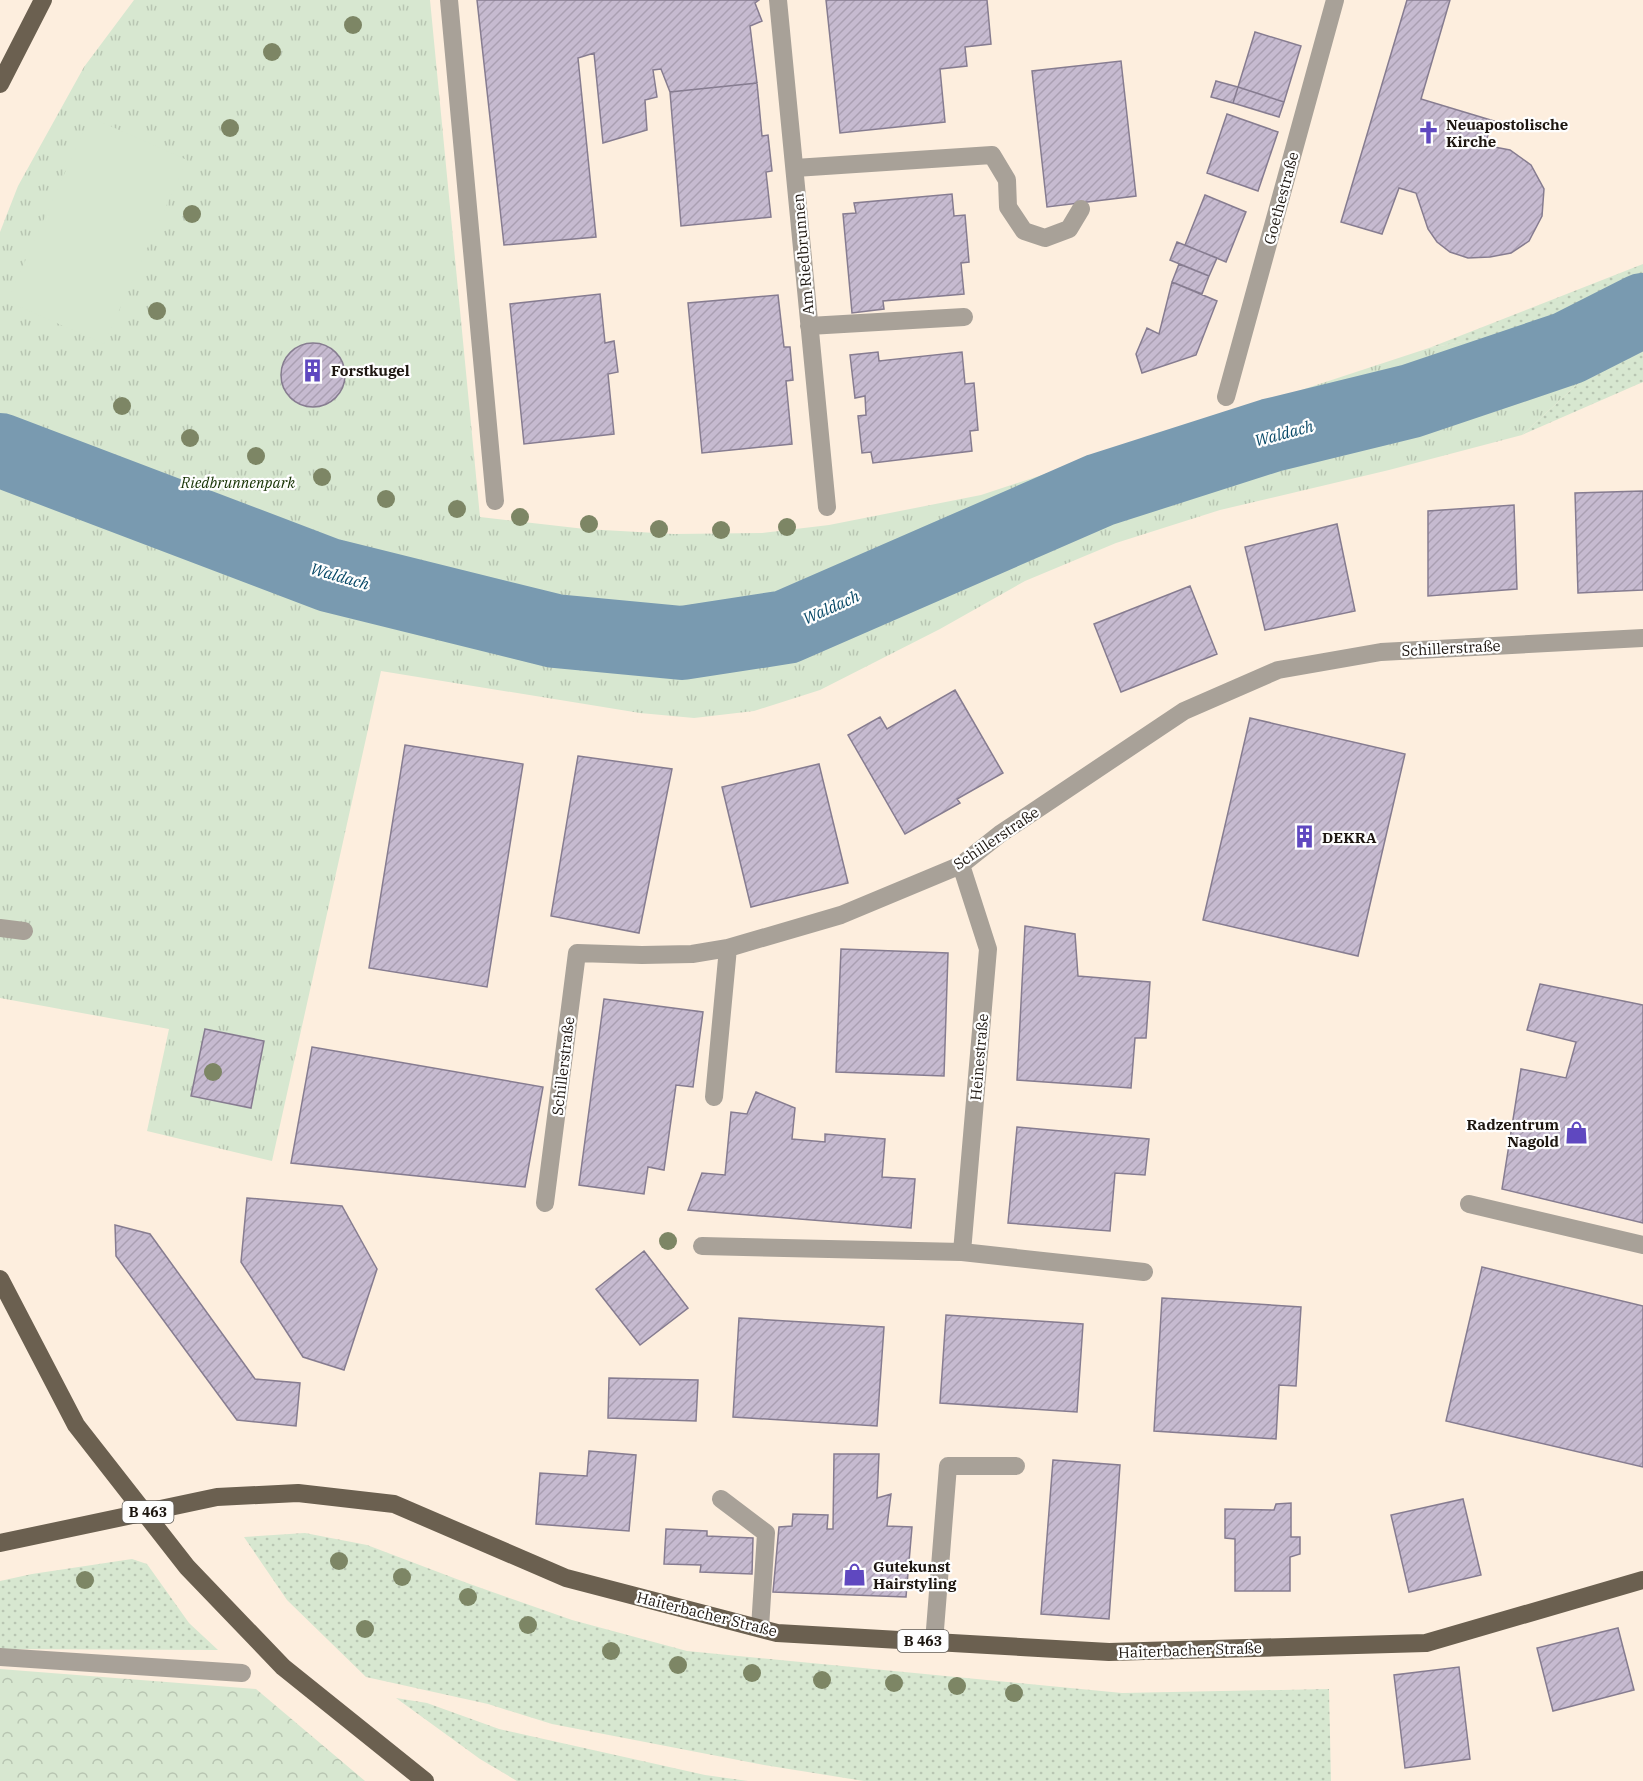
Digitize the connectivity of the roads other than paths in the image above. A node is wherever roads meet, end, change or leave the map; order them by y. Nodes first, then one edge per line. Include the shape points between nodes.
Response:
1 (43, 0) edge
2 (449, 0) edge
3 (778, 0) edge
4 (1335, 0) edge
5 (0, 84) edge
6 (795, 168) junction
7 (1081, 209) dead end
8 (964, 317) dead end
9 (809, 326) junction
10 (1227, 397) dead end
11 (495, 501) dead end
12 (827, 507) dead end
13 (1643, 638) edge
14 (961, 865) junction
15 (0, 928) edge
16 (24, 931) dead end
17 (728, 948) junction
18 (714, 1097) dead end
19 (545, 1203) dead end
20 (1469, 1204) dead end
21 (1643, 1245) edge
22 (702, 1246) dead end
23 (962, 1252) junction
24 (1144, 1272) dead end
25 (0, 1279) edge
26 (1016, 1466) dead end
27 (721, 1499) dead end
28 (0, 1543) edge
29 (1643, 1580) edge
30 (760, 1628) junction
31 (934, 1642) junction
32 (0, 1657) edge
33 (242, 1672) dead end
34 (425, 1781) edge

1 - 5 main road
2 - 11 street
3 - 6 street, Am Riedbrunnen
4 - 10 street, Goethestraße
6 - 7 street via 992,155 1007,180 1008,207 1024,231 1045,238 1069,229
6 - 9 street, Am Riedbrunnen
8 - 9 street
9 - 12 street, Am Riedbrunnen
13 - 14 street, Schillerstraße via 1381,652 1278,670 1184,711 1000,834
14 - 17 street, Schillerstraße via 841,915
14 - 23 street, Heinestraße via 988,950
15 - 16 street
17 - 18 street
17 - 19 street, Schillerstraße via 692,954 577,953
20 - 21 street
22 - 23 street
23 - 24 street
25 - 34 main road, bridge via 76,1425 187,1566 283,1667
26 - 31 street via 948,1466
27 - 30 street via 766,1533
28 - 30 main road, Haiterbacher Straße / B 463 via 217,1497 298,1493 362,1500 394,1504 566,1578
29 - 31 main road, Haiterbacher Straße / B 463 via 1426,1643 1109,1652
30 - 31 main road, Haiterbacher Straße / B 463 via 777,1633
32 - 33 street

